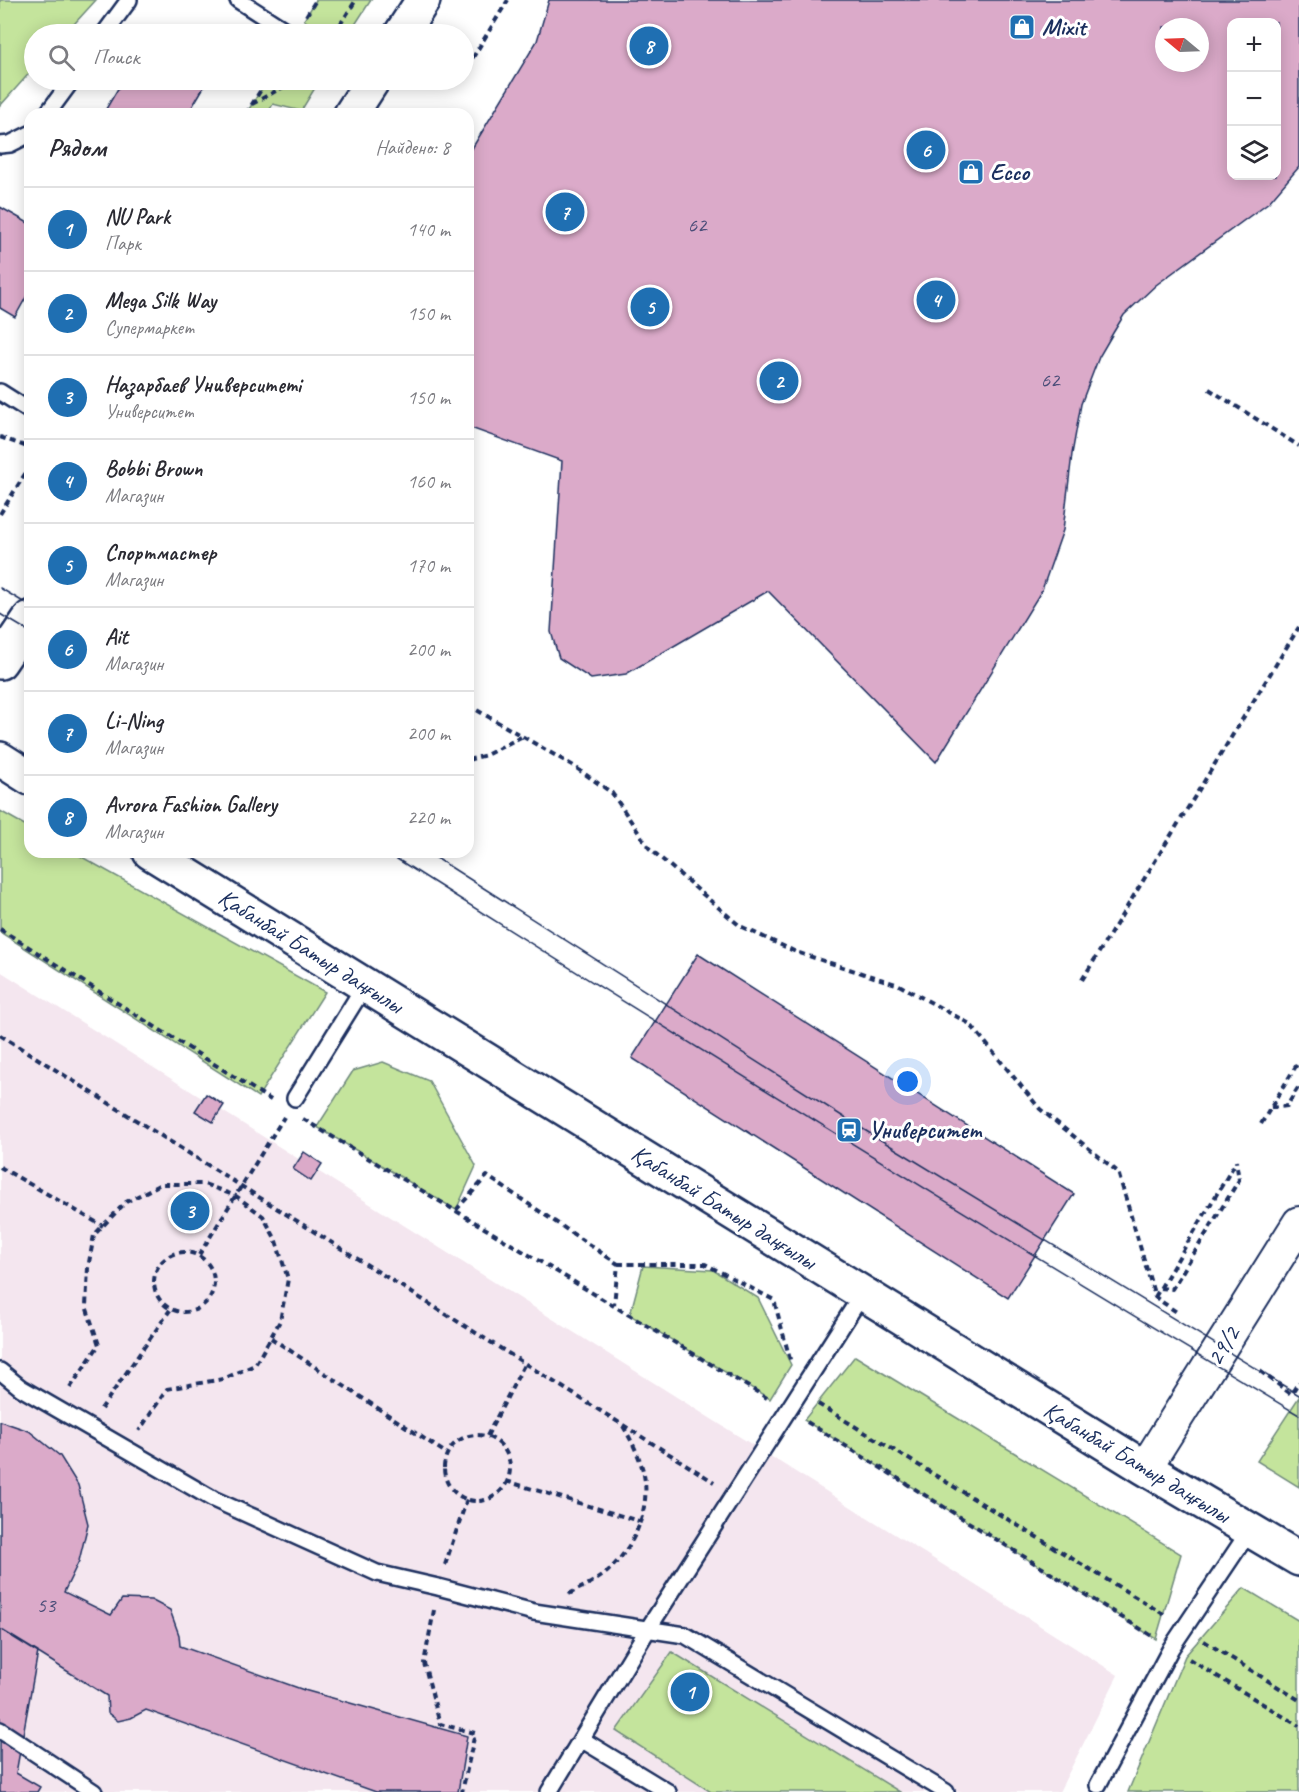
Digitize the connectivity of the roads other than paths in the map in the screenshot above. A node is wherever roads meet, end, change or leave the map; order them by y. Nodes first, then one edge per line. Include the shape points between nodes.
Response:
1 (129, 0) edge
2 (238, 0) edge
3 (423, 0) edge
4 (111, 24) edge
5 (275, 24) edge
6 (407, 24) edge
7 (65, 90) edge
8 (51, 108) edge
9 (24, 137) edge
10 (0, 145) edge
11 (0, 392) edge
12 (24, 407) edge
13 (24, 627) edge
14 (0, 662) edge
15 (0, 759) edge
16 (24, 774) edge
17 (160, 858) edge
18 (365, 985) junction
19 (291, 1104) road end
20 (1299, 1222) edge
21 (863, 1293) junction
22 (0, 1371) edge
23 (1145, 1468) junction
24 (1250, 1530) junction
25 (1299, 1559) edge
26 (648, 1629) junction
27 (0, 1730) edge
28 (581, 1739) junction
29 (1098, 1785) dead end
30 (662, 1791) edge
31 (94, 1792) edge
32 (549, 1792) edge
33 (946, 1792) edge

1 - 4 lane
2 - 5 lane
3 - 6 main road
7 - 8 lane
9 - 10 lane
11 - 12 lane
13 - 14 main road
15 - 16 main road
17 - 18 main road, Қабанбай Батыр даңғылы
18 - 19 lane
18 - 21 main road, Қабанбай Батыр даңғылы
20 - 23 street, 29/2
21 - 23 main road, Қабанбай Батыр даңғылы
21 - 26 lane
22 - 26 lane via 21,1388 213,1499 377,1573 534,1612
23 - 24 main road, Қабанбай Батыр даңғылы
24 - 25 main road, Қабанбай Батыр даңғылы
24 - 29 lane via 1171,1648
26 - 28 lane
26 - 33 lane via 686,1635
27 - 31 lane
28 - 30 lane
28 - 32 lane

